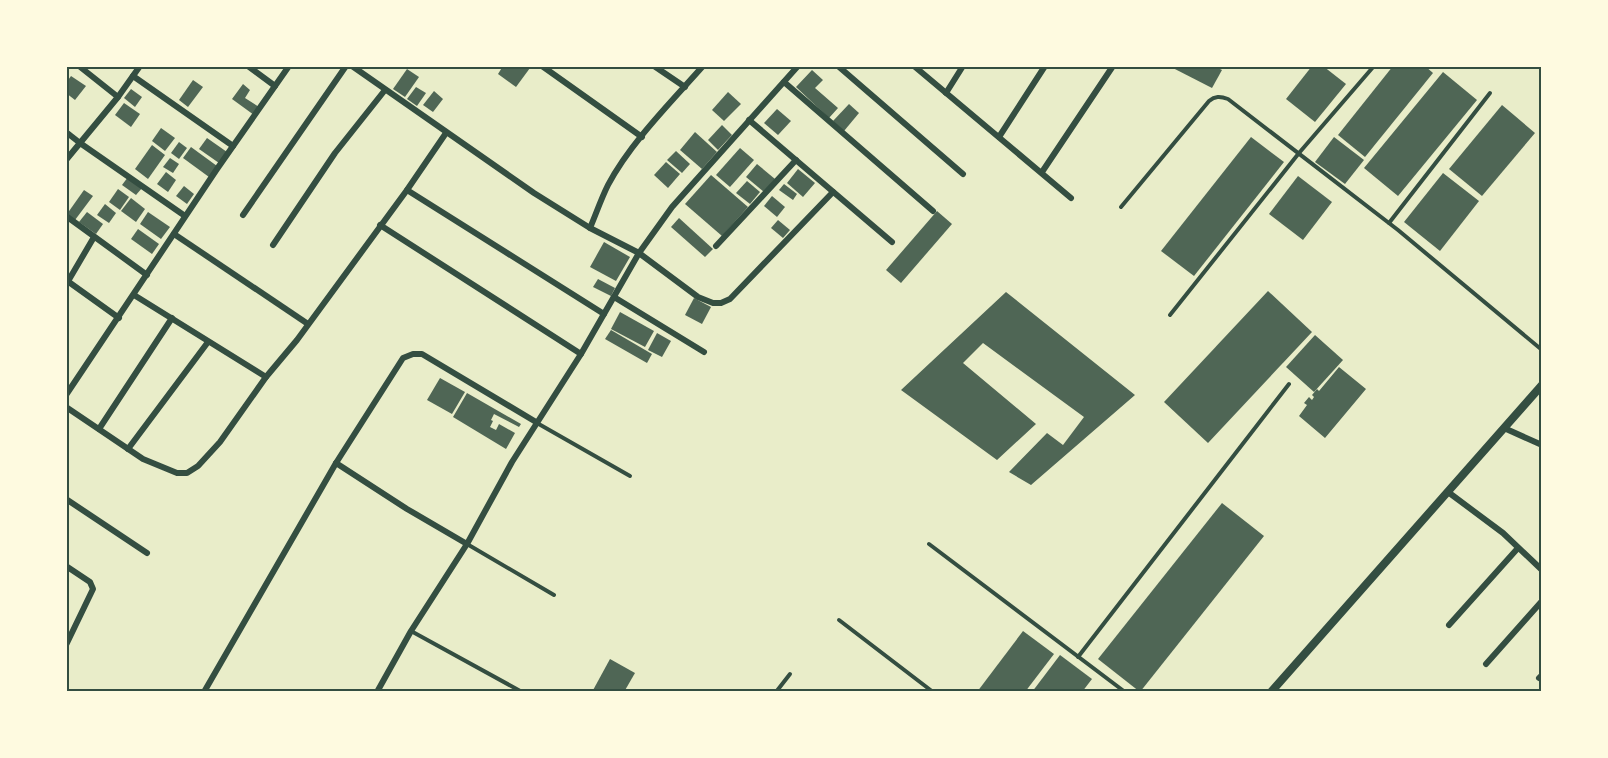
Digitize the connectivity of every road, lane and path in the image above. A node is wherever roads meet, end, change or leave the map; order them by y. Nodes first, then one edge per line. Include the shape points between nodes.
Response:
1 (79, 66) edge
2 (140, 66) edge
3 (248, 66) edge
4 (289, 66) edge
5 (345, 66) edge
6 (352, 66) edge
7 (543, 66) edge
8 (654, 66) edge
9 (703, 66) edge
10 (798, 66) edge
11 (838, 66) edge
12 (914, 66) edge
13 (963, 66) edge
14 (1045, 66) edge
15 (1113, 66) edge
16 (1374, 66) edge
17 (133, 76) junction
18 (784, 82) junction
19 (275, 86) junction
20 (685, 87) junction
21 (385, 90) junction
22 (946, 93) junction
23 (1490, 93) dead end
24 (118, 98) junction
25 (749, 120) junction
26 (66, 132) edge
27 (446, 133) junction
28 (642, 137) junction
29 (999, 137) junction
30 (80, 143) junction
31 (234, 146) junction
32 (1299, 153) junction
33 (66, 160) edge
34 (796, 160) junction
35 (1042, 172) junction
36 (963, 174) dead end
37 (407, 190) junction
38 (833, 192) junction
39 (1071, 198) dead end
40 (1121, 207) dead end
41 (933, 211) dead end
42 (243, 215) dead end
43 (66, 216) edge
44 (185, 216) junction
45 (1389, 223) junction
46 (380, 225) junction
47 (590, 228) junction
48 (174, 234) junction
49 (94, 237) junction
50 (892, 242) dead end
51 (273, 245) dead end
52 (716, 246) dead end
53 (639, 253) junction
54 (147, 275) junction
55 (67, 282) edge
56 (134, 295) junction
57 (614, 297) junction
58 (604, 314) junction
59 (1170, 315) dead end
60 (119, 318) junction
61 (172, 318) junction
62 (308, 324) junction
63 (208, 342) junction
64 (1542, 350) edge
65 (704, 352) dead end
66 (580, 354) junction
67 (266, 377) junction
68 (1289, 384) dead end
69 (1542, 385) edge
70 (66, 395) edge
71 (66, 407) edge
72 (536, 422) junction
73 (1504, 428) junction
74 (99, 429) junction
75 (1542, 446) edge
76 (128, 448) junction
77 (336, 463) junction
78 (630, 476) dead end
79 (1448, 492) junction
80 (66, 499) edge
81 (467, 544) junction
82 (929, 544) dead end
83 (1518, 548) junction
84 (147, 553) dead end
85 (66, 566) edge
86 (1542, 570) edge
87 (554, 595) dead end
88 (1542, 601) edge
89 (839, 620) dead end
90 (1449, 625) dead end
91 (411, 631) junction
92 (66, 645) edge
93 (1078, 657) junction
94 (1486, 664) dead end
95 (790, 674) dead end
96 (204, 692) edge
97 (376, 692) edge
98 (522, 692) edge
99 (776, 692) edge
100 (933, 692) edge
101 (1125, 692) edge
102 (1271, 692) edge

1 - 24 street
2 - 17 street
3 - 19 street
4 - 19 street
5 - 42 street
6 - 21 street
7 - 28 street
8 - 20 street
9 - 20 street
10 - 18 street
11 - 36 street
12 - 22 street
13 - 22 street
14 - 29 street
15 - 35 street
16 - 32 lane
17 - 24 street
17 - 31 street
18 - 25 street
18 - 41 street
19 - 31 street
20 - 28 street
21 - 27 street
21 - 51 street via 335,153
22 - 29 street
23 - 45 lane
24 - 30 street
25 - 34 street
25 - 53 street via 672,207
26 - 30 street
27 - 37 street
27 - 47 street
28 - 47 street via 607,186
29 - 35 street
30 - 33 street
30 - 44 street
31 - 44 street
32 - 40 lane via 1228,99 1216,97
32 - 45 lane
32 - 59 lane
34 - 38 street
34 - 52 street
35 - 39 street
37 - 46 street
37 - 58 street
38 - 50 street
38 - 53 street via 743,288 721,303 698,297
43 - 49 street
44 - 48 street
45 - 64 lane
46 - 62 street
46 - 66 street
47 - 53 street
48 - 54 street
48 - 62 street
49 - 54 street
49 - 55 street
53 - 57 street
54 - 56 street
55 - 60 street
56 - 60 street
56 - 61 street
57 - 58 street
57 - 65 street
58 - 66 street
60 - 70 street
61 - 63 street
61 - 74 street
62 - 67 street
63 - 67 street
63 - 76 street
66 - 72 street
67 - 76 street via 220,442 188,472 177,473
68 - 93 lane
69 - 73 street
71 - 74 street
72 - 77 street via 422,354 412,354 398,364
72 - 78 lane
72 - 81 street
73 - 75 street
73 - 79 street
74 - 76 street
77 - 81 street
77 - 96 street
79 - 83 street
79 - 102 street
80 - 84 street
81 - 87 lane
81 - 91 street
82 - 93 lane
83 - 86 street
83 - 90 street
85 - 92 street via 90,582 93,590
88 - 94 street
89 - 100 lane
91 - 97 street
91 - 98 lane
93 - 101 lane
95 - 99 lane

